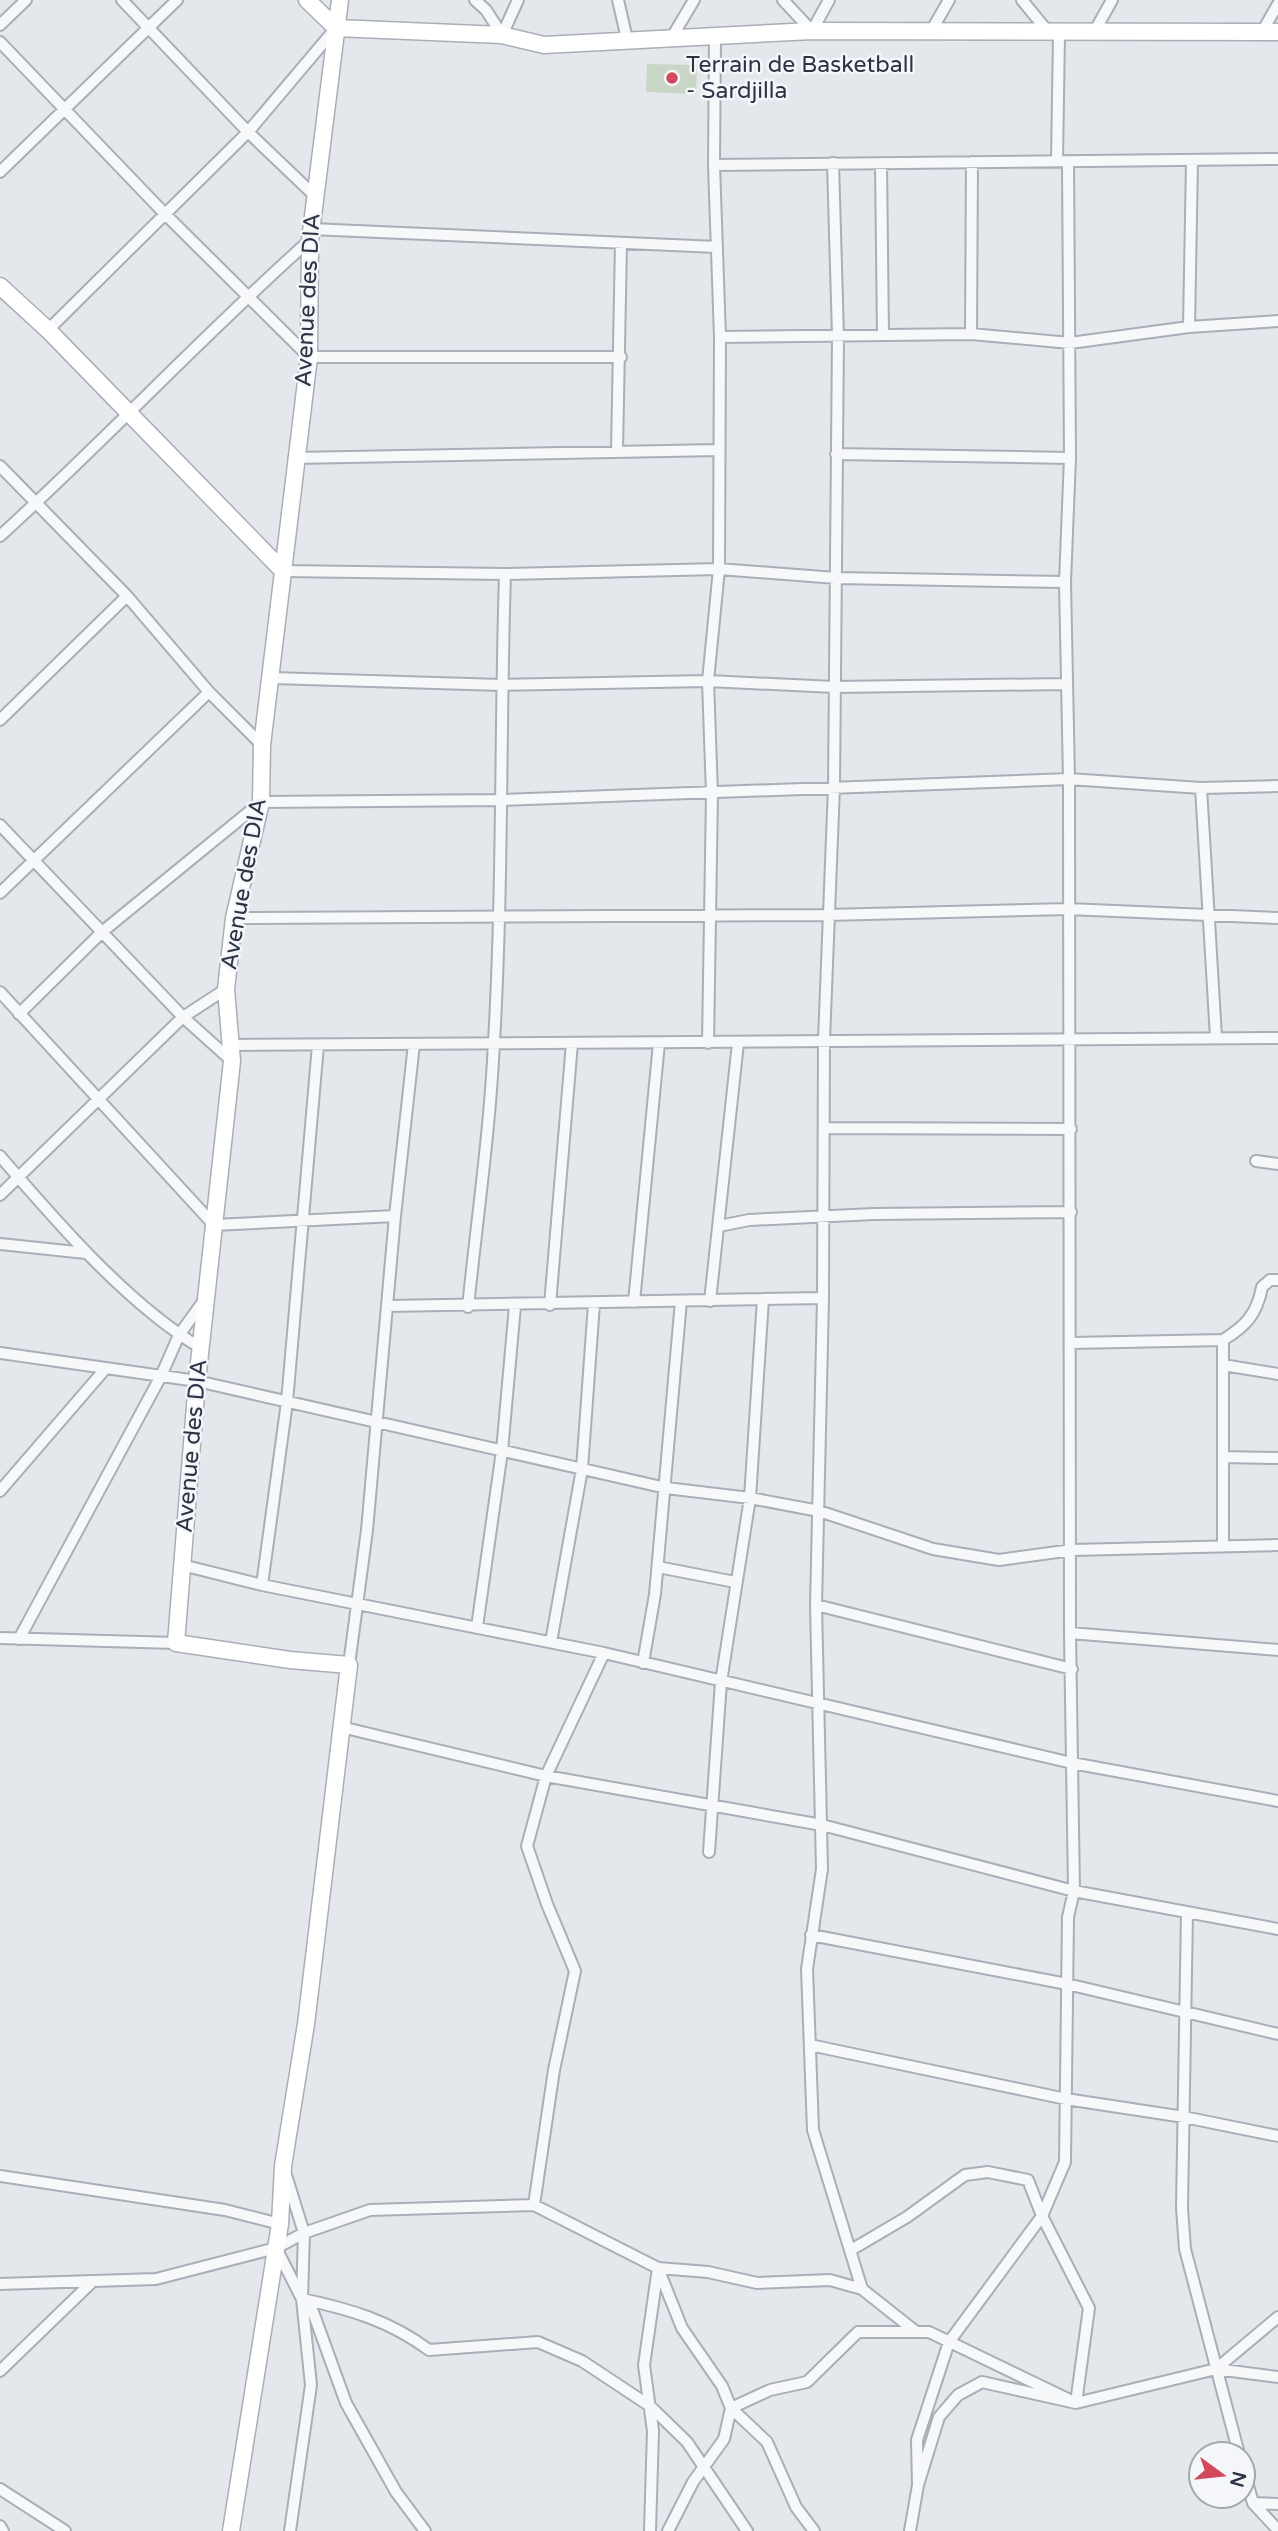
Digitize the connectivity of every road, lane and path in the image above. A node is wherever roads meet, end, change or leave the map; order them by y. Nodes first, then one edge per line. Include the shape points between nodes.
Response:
1 (26, 0) edge
2 (122, 0) edge
3 (177, 0) edge
4 (307, 0) edge
5 (340, 0) edge
6 (475, 0) edge
7 (518, 0) edge
8 (618, 0) edge
9 (695, 0) edge
10 (783, 0) edge
11 (829, 0) edge
12 (949, 0) edge
13 (1022, 0) edge
14 (1112, 0) edge
15 (1278, 4) edge
16 (0, 25) edge
17 (336, 27) junction
18 (149, 28) junction
19 (812, 31) junction
20 (1270, 32) edge
21 (930, 33) junction
22 (1054, 34) junction
23 (1093, 34) junction
24 (502, 35) junction
25 (672, 37) junction
26 (715, 37) junction
27 (627, 39) junction
28 (0, 41) edge
29 (64, 110) junction
30 (248, 132) junction
31 (1278, 159) edge
32 (1062, 161) junction
33 (972, 162) junction
34 (1192, 162) junction
35 (833, 163) junction
36 (880, 163) junction
37 (714, 165) junction
38 (0, 172) edge
39 (315, 196) junction
40 (165, 214) junction
41 (310, 234) junction
42 (621, 243) junction
43 (717, 247) junction
44 (0, 286) edge
45 (246, 297) junction
46 (1278, 321) edge
47 (1189, 327) junction
48 (48, 330) junction
49 (971, 334) junction
50 (883, 335) junction
51 (838, 336) junction
52 (720, 337) junction
53 (1070, 343) junction
54 (621, 356) junction
55 (309, 357) junction
56 (129, 415) junction
57 (718, 450) junction
58 (617, 451) junction
59 (836, 454) junction
60 (294, 458) junction
61 (1070, 458) junction
62 (0, 466) edge
63 (35, 504) junction
64 (0, 536) edge
65 (719, 569) junction
66 (283, 572) junction
67 (505, 574) junction
68 (836, 578) junction
69 (1065, 582) junction
70 (127, 596) junction
71 (272, 678) junction
72 (708, 681) junction
73 (1066, 684) junction
74 (501, 685) junction
75 (834, 687) junction
76 (209, 692) junction
77 (0, 720) edge
78 (261, 745) junction
79 (1069, 779) junction
80 (1278, 786) edge
81 (834, 787) junction
82 (1201, 788) junction
83 (712, 794) junction
84 (503, 800) junction
85 (261, 802) junction
86 (0, 825) edge
87 (35, 863) junction
88 (0, 893) edge
89 (1068, 909) junction
90 (827, 915) junction
91 (709, 916) junction
92 (498, 917) junction
93 (1208, 917) junction
94 (234, 918) junction
95 (1278, 918) edge
96 (102, 932) junction
97 (226, 989) junction
98 (0, 992) edge
99 (19, 1014) junction
100 (183, 1017) junction
101 (1216, 1037) junction
102 (1278, 1038) edge
103 (1070, 1039) junction
104 (824, 1041) junction
105 (659, 1043) junction
106 (708, 1043) junction
107 (738, 1043) junction
108 (414, 1044) junction
109 (494, 1044) junction
110 (572, 1044) junction
111 (318, 1045) junction
112 (232, 1053) junction
113 (98, 1098) junction
114 (824, 1128) junction
115 (1071, 1129) junction
116 (0, 1156) edge
117 (1256, 1161) dead end
118 (1278, 1164) edge
119 (17, 1176) junction
120 (0, 1195) edge
121 (1071, 1212) junction
122 (395, 1216) junction
123 (822, 1217) junction
124 (304, 1221) junction
125 (214, 1225) junction
126 (719, 1226) junction
127 (0, 1244) edge
128 (86, 1253) junction
129 (1278, 1280) edge
130 (206, 1296) junction
131 (823, 1298) junction
132 (763, 1299) junction
133 (681, 1301) junction
134 (710, 1301) junction
135 (634, 1303) junction
136 (594, 1304) junction
137 (550, 1305) junction
138 (388, 1306) junction
139 (515, 1306) junction
140 (468, 1307) junction
141 (179, 1335) junction
142 (1223, 1340) junction
143 (1071, 1343) junction
144 (201, 1348) junction
145 (0, 1353) edge
146 (1223, 1365) junction
147 (106, 1368) junction
148 (1278, 1374) edge
149 (161, 1376) junction
150 (197, 1381) junction
151 (287, 1402) junction
152 (375, 1421) junction
153 (502, 1451) junction
154 (1223, 1457) junction
155 (1278, 1458) edge
156 (582, 1469) junction
157 (666, 1488) junction
158 (0, 1491) edge
159 (750, 1498) junction
160 (818, 1511) junction
161 (1223, 1544) junction
162 (1278, 1545) edge
163 (1072, 1550) junction
164 (182, 1565) junction
165 (657, 1567) junction
166 (735, 1582) junction
167 (262, 1585) junction
168 (358, 1604) junction
169 (816, 1605) junction
170 (477, 1627) junction
171 (1070, 1633) junction
172 (0, 1638) edge
173 (19, 1639) junction
174 (551, 1642) junction
175 (176, 1643) junction
176 (1278, 1650) edge
177 (604, 1653) junction
178 (643, 1663) junction
179 (349, 1665) junction
180 (1072, 1669) junction
181 (721, 1682) junction
182 (817, 1705) junction
183 (341, 1727) junction
184 (1072, 1763) junction
185 (546, 1776) junction
186 (1278, 1801) edge
187 (712, 1806) junction
188 (822, 1825) junction
189 (709, 1852) dead end
190 (1074, 1891) junction
191 (1187, 1912) junction
192 (1278, 1929) edge
193 (811, 1935) junction
194 (1067, 1984) junction
195 (1186, 2014) junction
196 (1278, 2034) edge
197 (810, 2045) junction
198 (1066, 2099) junction
199 (1184, 2117) junction
200 (1278, 2136) edge
201 (283, 2165) junction
202 (0, 2176) edge
203 (534, 2205) junction
204 (1042, 2216) junction
205 (280, 2224) junction
206 (304, 2233) junction
207 (276, 2248) junction
208 (851, 2250) junction
209 (658, 2268) junction
210 (92, 2282) junction
211 (0, 2284) edge
212 (862, 2289) junction
213 (303, 2299) junction
214 (1278, 2317) edge
215 (915, 2331) junction
216 (949, 2342) junction
217 (1216, 2369) junction
218 (0, 2371) edge
219 (1278, 2377) edge
220 (1076, 2403) junction
221 (650, 2406) junction
222 (731, 2408) junction
223 (1235, 2440) edge
224 (703, 2469) junction
225 (918, 2485) junction
226 (0, 2489) edge
227 (1257, 2503) edge
228 (1278, 2504) edge
229 (1257, 2507) edge
230 (0, 2526) edge
231 (1278, 2530) edge
232 (3, 2531) edge
233 (65, 2531) edge
234 (231, 2531) edge
235 (290, 2531) edge
236 (425, 2531) edge
237 (650, 2531) edge
238 (668, 2531) edge
239 (747, 2531) edge
240 (814, 2531) edge
241 (910, 2531) edge

1 - 16 street
2 - 18 street
3 - 18 street
4 - 17 street
5 - 17 street, Avenue des DIA
6 - 24 street
7 - 24 street
8 - 27 street
9 - 25 street
10 - 19 street
11 - 19 street
12 - 21 street
13 - 22 street
14 - 23 street
15 - 20 street
17 - 24 street
17 - 30 street
17 - 39 street, Avenue des DIA
18 - 29 street
18 - 30 street
19 - 21 street
19 - 26 street
20 - 23 street
21 - 22 street
22 - 23 street
22 - 32 street
24 - 27 street via 544,45
25 - 26 street
25 - 27 street
26 - 37 street
28 - 29 street
29 - 38 street
29 - 40 street
30 - 39 street
30 - 40 street
31 - 34 street
32 - 33 street
32 - 34 street
32 - 53 street
33 - 36 street
33 - 49 street
34 - 47 street
35 - 36 street
35 - 37 street
35 - 51 street
36 - 50 street
37 - 43 street
39 - 41 street, Avenue des DIA
40 - 45 street
40 - 48 street
41 - 42 street
41 - 45 street
41 - 55 street, Avenue des DIA
42 - 43 street
42 - 54 street
43 - 52 street
44 - 48 street
45 - 55 street
45 - 56 street
46 - 47 street
47 - 53 street
48 - 56 street
49 - 50 street
49 - 53 street
50 - 51 street
51 - 52 street
51 - 59 street
52 - 57 street
53 - 61 street
54 - 55 street
54 - 58 street
55 - 60 street, Avenue des DIA
56 - 63 street
56 - 66 street
57 - 58 street
57 - 65 street
58 - 60 street
59 - 61 street
59 - 68 street
60 - 66 street, Avenue des DIA
61 - 69 street
62 - 63 street
63 - 64 street
63 - 70 street
65 - 67 street
65 - 68 street
65 - 72 street
66 - 67 street
66 - 71 street, Avenue des DIA
67 - 74 street
68 - 69 street
68 - 75 street
69 - 73 street
70 - 76 street
70 - 77 street
71 - 74 street
71 - 78 street, Avenue des DIA
72 - 74 street
72 - 75 street
72 - 83 street
73 - 75 street
73 - 79 street
74 - 84 street
75 - 81 street
76 - 78 street
76 - 87 street
78 - 85 street, Avenue des DIA
79 - 81 street
79 - 82 street
79 - 89 street
80 - 82 street
81 - 83 street
81 - 90 street
82 - 93 street
83 - 84 street
83 - 91 street
84 - 85 street
84 - 92 street
85 - 94 street, Avenue des DIA
85 - 96 street
86 - 87 street
87 - 88 street
87 - 96 street
89 - 90 street
89 - 93 street
89 - 103 street
90 - 91 street
90 - 104 street
91 - 92 street
91 - 106 street
92 - 94 street
92 - 109 street
93 - 95 street
93 - 101 street
94 - 97 street, Avenue des DIA
96 - 99 street
96 - 100 street
97 - 100 street
97 - 112 street, Avenue des DIA
98 - 99 street
99 - 113 street
100 - 112 street
100 - 113 street
101 - 102 street
101 - 103 street
103 - 104 street
103 - 115 street
104 - 107 street
104 - 114 street
105 - 106 street
105 - 110 street
105 - 135 street
106 - 107 street
107 - 126 street
108 - 109 street
108 - 111 street
108 - 122 street
109 - 110 street
109 - 140 street
110 - 137 street
111 - 112 street
111 - 124 street
112 - 125 street, Avenue des DIA
113 - 119 street
113 - 125 street
114 - 115 street
114 - 123 street
115 - 121 street
116 - 119 street
117 - 118 street
119 - 120 street
119 - 128 street
121 - 123 street
121 - 143 street
122 - 124 street
122 - 138 street
123 - 126 street
123 - 131 street
124 - 125 street
124 - 151 street
125 - 130 street, Avenue des DIA
126 - 134 street
127 - 128 street
128 - 141 street
129 - 142 street via 1262,1287 1258,1307 1248,1323
130 - 141 street
130 - 144 street, Avenue des DIA
131 - 132 street
131 - 160 street
132 - 134 street
132 - 159 street
133 - 134 street
133 - 135 street
133 - 157 street
135 - 136 street
136 - 137 street
136 - 156 street
137 - 139 street
138 - 140 street
138 - 152 street
139 - 140 street
139 - 153 street
141 - 144 street
141 - 149 street
142 - 143 street
142 - 146 street
143 - 163 street
144 - 150 street, Avenue des DIA
145 - 147 street
146 - 148 street
146 - 154 street
147 - 149 street
147 - 158 street
149 - 150 street
149 - 173 street
150 - 151 street
150 - 164 street, Avenue des DIA
151 - 152 street
151 - 167 street
152 - 153 street
152 - 168 street
153 - 156 street
153 - 170 street
154 - 155 street
154 - 161 street
156 - 157 street
156 - 174 street
157 - 159 street
157 - 165 street
159 - 160 street
159 - 166 street
160 - 163 street via 933,1549 999,1560
160 - 169 street
161 - 162 street
161 - 163 street
163 - 171 street
164 - 167 street
164 - 175 street, Avenue des DIA
165 - 166 street
165 - 178 street
166 - 181 street
167 - 168 street
168 - 170 street
168 - 179 street
169 - 180 street
169 - 182 street
170 - 174 street
171 - 176 street
171 - 180 street
172 - 173 street
173 - 175 street
174 - 177 street
175 - 179 street
177 - 178 street
177 - 185 street
178 - 181 street
179 - 183 street
180 - 184 street
181 - 182 street
181 - 187 street
182 - 184 street
182 - 188 street
183 - 185 street
183 - 201 street via 306,2024
184 - 186 street
184 - 190 street
185 - 187 street
185 - 203 street via 527,1846 575,1971 554,2070
187 - 188 street
187 - 189 street
188 - 190 street
188 - 193 street via 822,1869
190 - 191 street
190 - 194 street via 1068,1917
191 - 192 street
191 - 195 street
193 - 194 street
193 - 197 street via 807,1969
194 - 195 street
194 - 198 street
195 - 196 street
195 - 199 street
197 - 198 street
197 - 208 street via 813,2130
198 - 199 street
198 - 204 street via 1065,2162
199 - 200 street
199 - 217 street via 1185,2249
201 - 205 street
201 - 206 street
202 - 205 street via 226,2210
203 - 206 street via 370,2210
203 - 209 street
204 - 208 street via 1028,2180 988,2172 965,2175
204 - 216 street
204 - 220 street via 1089,2308
205 - 207 street
206 - 207 street
206 - 213 street
207 - 210 street via 156,2279
207 - 213 street
207 - 234 street
208 - 212 street
209 - 212 street via 708,2272 757,2283 830,2280
209 - 221 street via 644,2365
209 - 222 street via 682,2328 722,2386
210 - 211 street
210 - 218 street
212 - 215 street
213 - 221 street via 347,2308 401,2329 429,2350 538,2342 582,2361
213 - 235 street via 312,2385
213 - 236 street via 313,2312 346,2403 396,2492
214 - 217 street
215 - 216 street
215 - 222 street via 858,2332 807,2382 770,2390
216 - 220 street
216 - 225 street via 917,2440
217 - 219 street
217 - 220 street
217 - 223 street
220 - 225 street via 982,2382 958,2395 940,2417
221 - 224 street via 687,2442
221 - 237 street
222 - 224 street via 724,2439
222 - 240 street via 767,2442 796,2507
224 - 238 street
224 - 239 street
225 - 241 street
226 - 233 street
227 - 228 street
229 - 231 street
230 - 232 street

